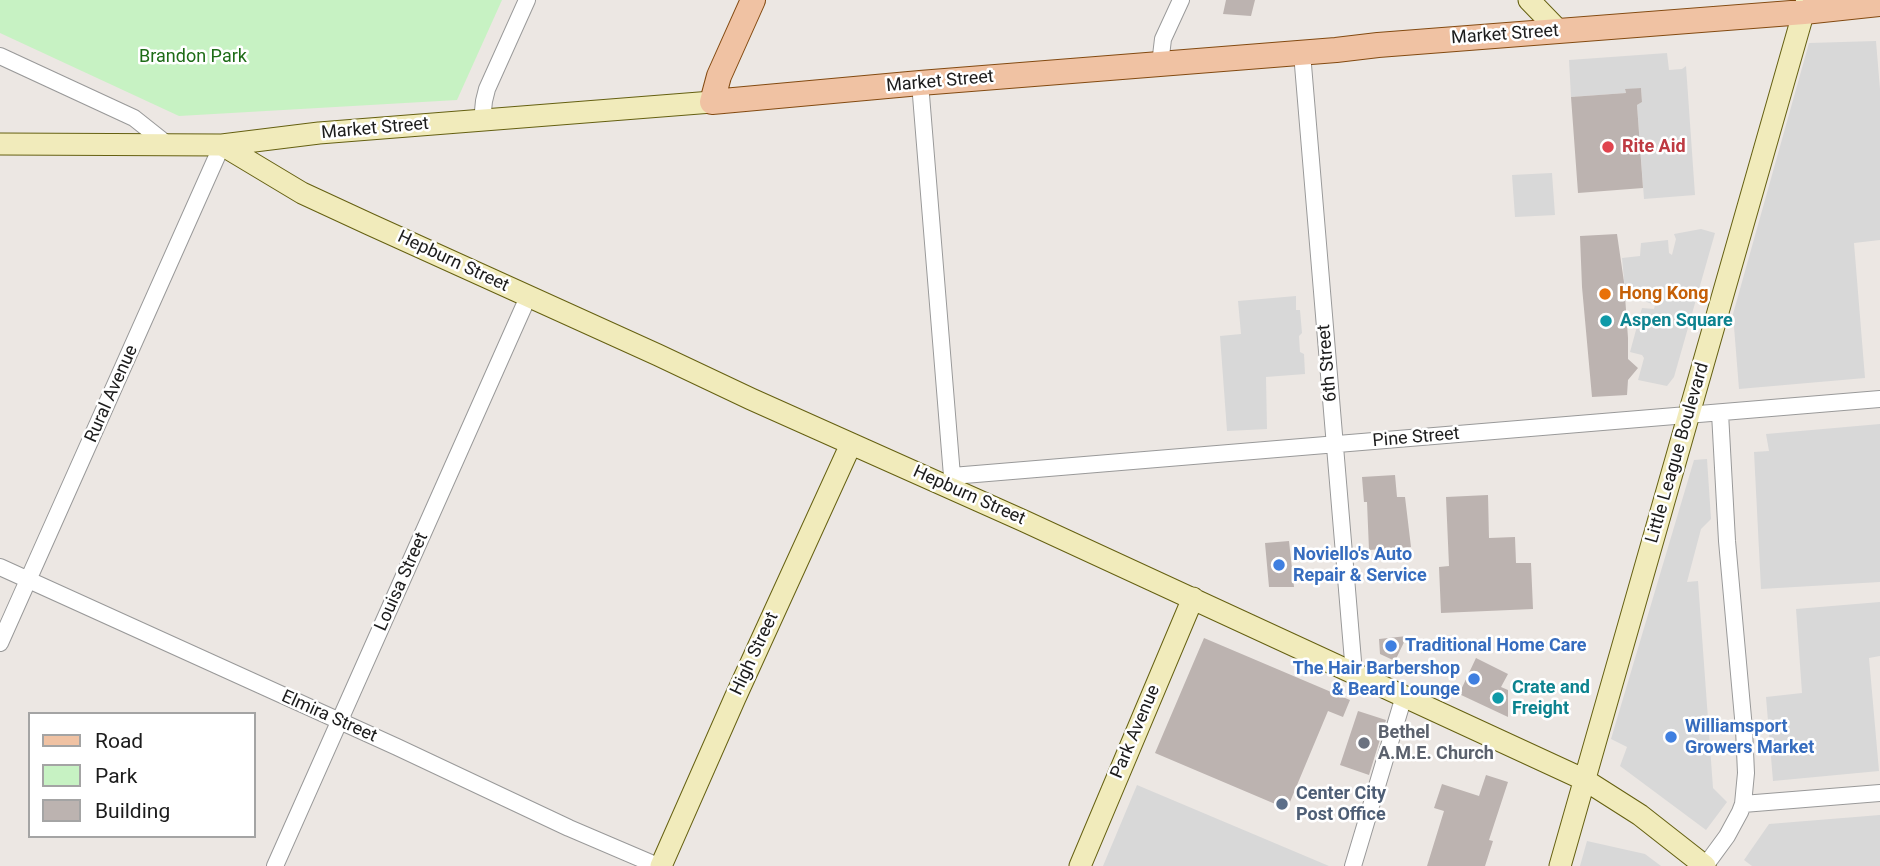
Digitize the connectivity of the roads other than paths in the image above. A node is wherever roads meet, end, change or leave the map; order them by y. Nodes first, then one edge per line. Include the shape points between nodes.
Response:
1 (527, 0) edge
2 (753, 0) edge
3 (1181, 0) edge
4 (1529, 0) edge
5 (1880, 4) edge
6 (1805, 6) edge
7 (1559, 31) junction
8 (1302, 53) junction
9 (0, 56) edge
10 (1160, 64) junction
11 (920, 83) junction
12 (712, 102) junction
13 (482, 121) junction
14 (0, 144) edge
15 (168, 145) junction
16 (222, 145) junction
17 (528, 297) junction
18 (1880, 399) edge
19 (1720, 413) junction
20 (1689, 415) junction
21 (851, 444) junction
22 (1335, 445) junction
23 (950, 481) junction
24 (0, 567) edge
25 (29, 580) junction
26 (1193, 598) junction
27 (0, 643) edge
28 (1354, 673) junction
29 (1404, 696) junction
30 (339, 721) junction
31 (1585, 780) junction
32 (1880, 793) edge
33 (1743, 804) junction
34 (275, 866) edge
35 (659, 866) edge
36 (1080, 866) edge
37 (1353, 866) edge
38 (1560, 866) edge
39 (1705, 866) edge

1 - 13 street via 487,89
2 - 12 main road
3 - 10 street via 1163,40
4 - 7 main road
5 - 6 main road, Market Street
6 - 7 main road, Market Street
6 - 20 main road, Little League Boulevard
7 - 8 main road, Market Street
8 - 10 main road, Market Street
8 - 22 street, 6th Street
9 - 15 street via 134,118
10 - 11 main road, Market Street
11 - 12 main road, Market Street
11 - 23 street
12 - 13 main road, Market Street
13 - 16 main road, Market Street
14 - 15 main road, Market Street
15 - 16 main road, Market Street
16 - 17 main road, Hepburn Street via 302,193
16 - 25 street, Rural Avenue
17 - 21 main road, Hepburn Street
17 - 30 street, Louisa Street
18 - 19 street, Pine Street
19 - 20 street, Pine Street
19 - 33 street via 1744,729
20 - 22 street, Pine Street
20 - 31 main road, Little League Boulevard
21 - 23 main road, Hepburn Street
21 - 35 main road, High Street
22 - 23 street, Pine Street
22 - 28 street, 6th Street
23 - 26 main road, Hepburn Street
24 - 25 street, Elmira Street
25 - 27 street, Rural Avenue
25 - 30 street, Elmira Street
26 - 28 main road, Hepburn Street
26 - 36 main road, Park Avenue
28 - 29 main road, Hepburn Street
29 - 31 main road, Hepburn Street
29 - 37 street
30 - 34 street, Louisa Street
30 - 35 street, Elmira Street
31 - 38 main road, Little League Boulevard
31 - 39 main road, Hepburn Street via 1640,815
32 - 33 street
33 - 39 street

